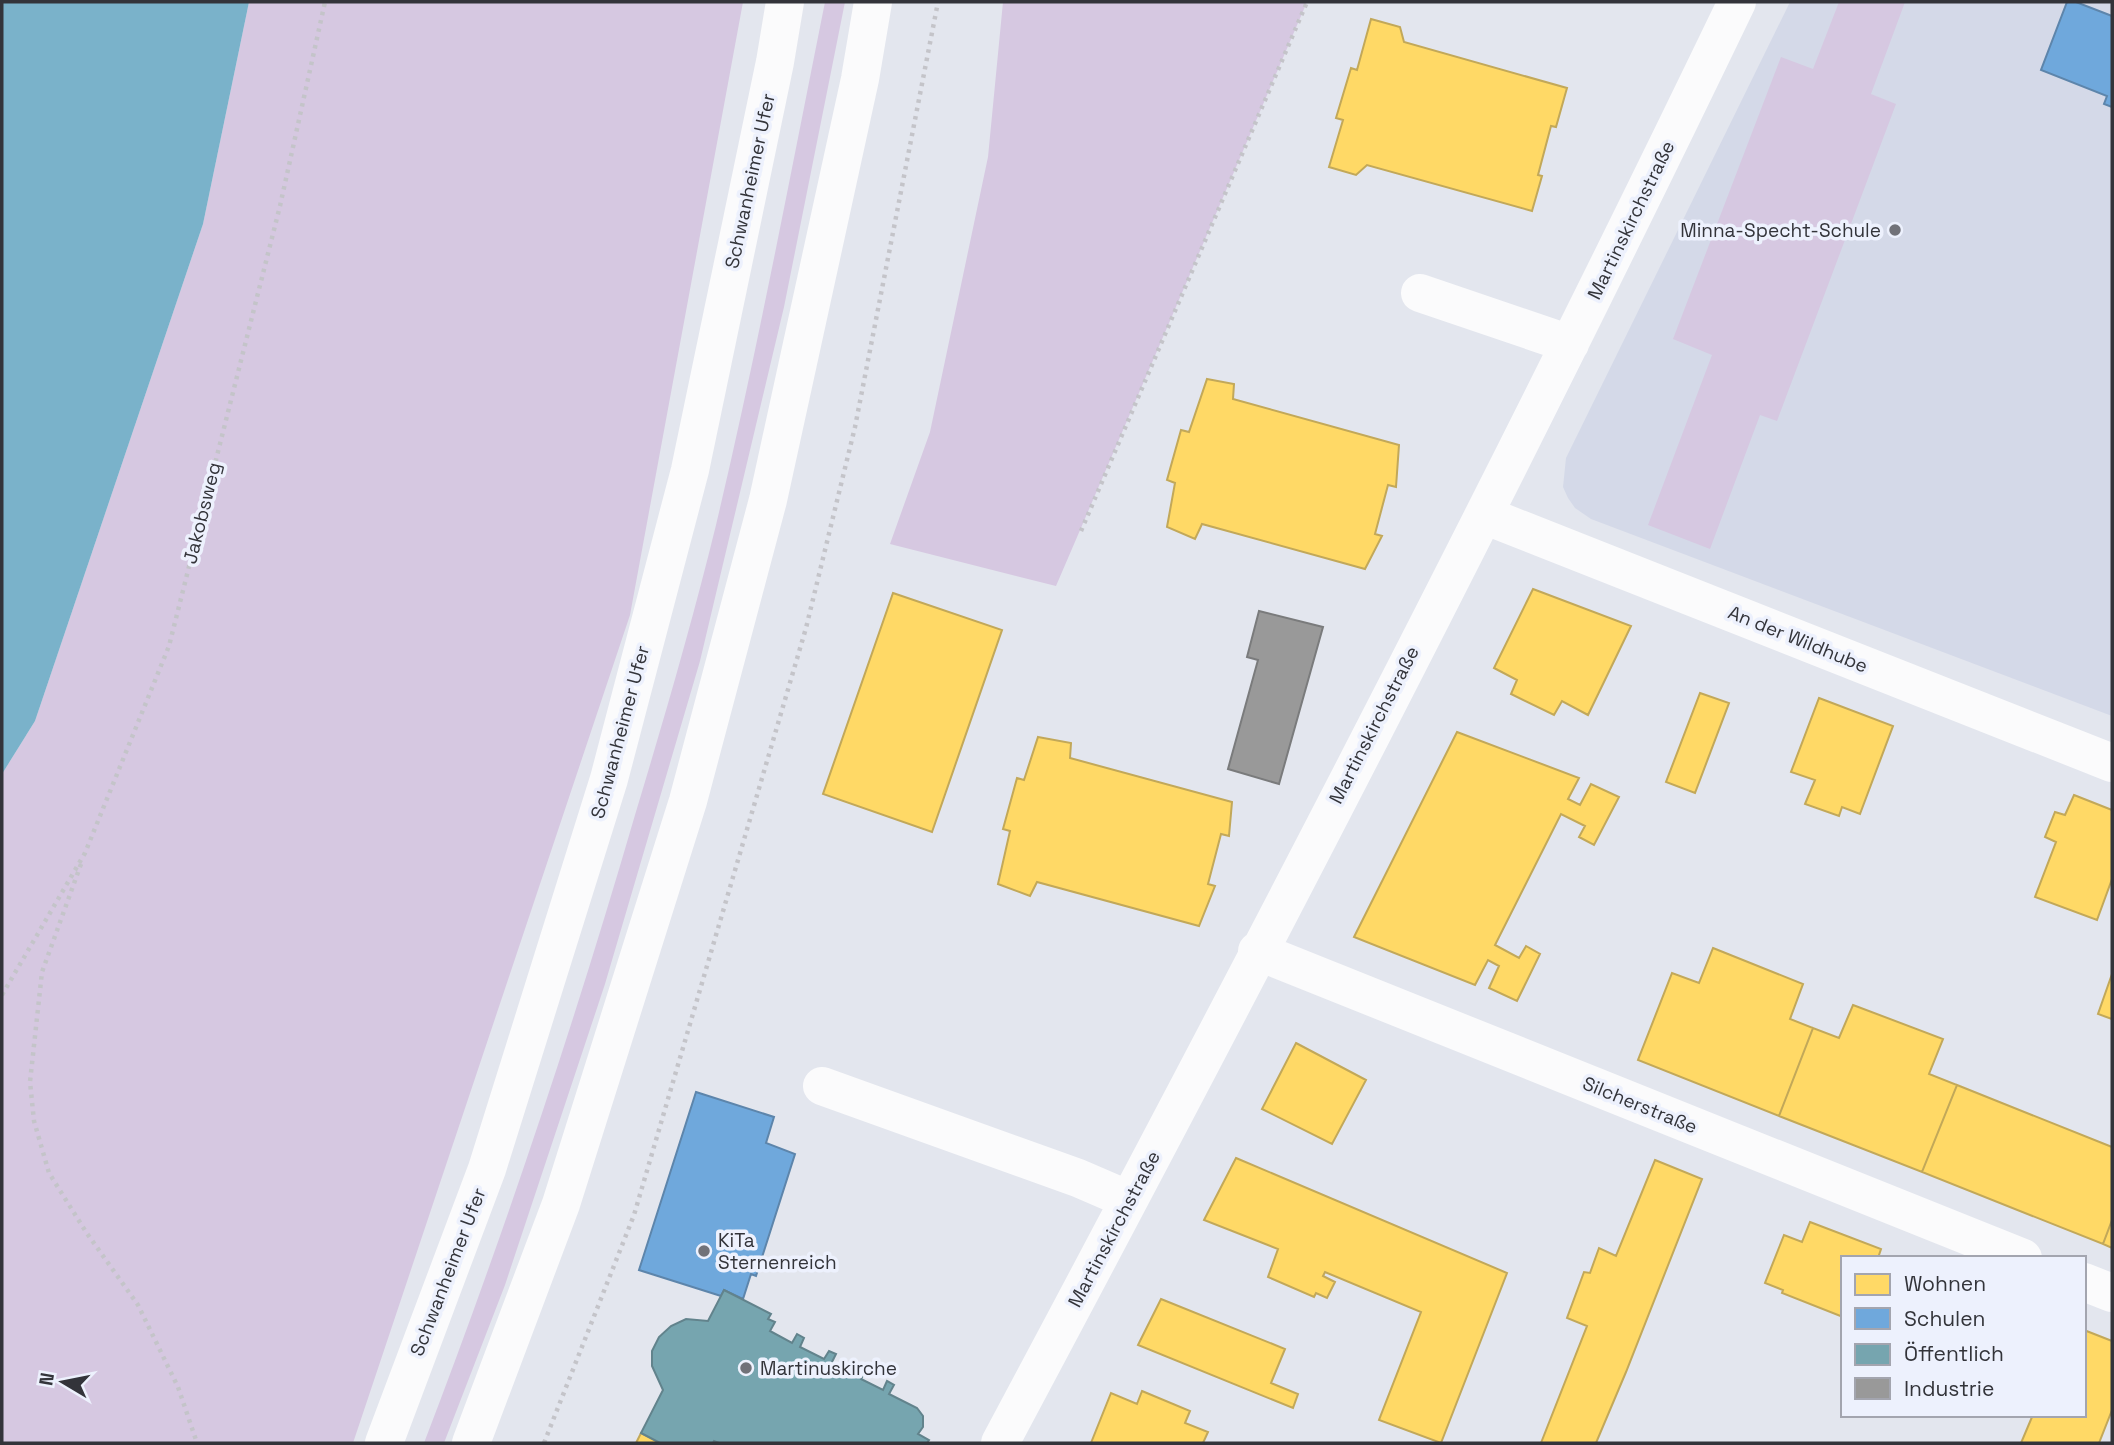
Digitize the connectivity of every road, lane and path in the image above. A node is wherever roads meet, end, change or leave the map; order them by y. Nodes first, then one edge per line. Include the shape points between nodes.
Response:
1 (325, 2) edge
2 (785, 2) edge
3 (873, 2) edge
4 (938, 2) edge
5 (1307, 2) edge
6 (1737, 2) edge
7 (1420, 293) dead end
8 (1570, 344) junction
9 (1483, 515) junction
10 (1081, 531) dead end
11 (2112, 763) edge
12 (85, 853) junction
13 (1257, 951) junction
14 (2, 995) edge
15 (822, 1086) dead end
16 (1129, 1200) junction
17 (2018, 1256) edge
18 (2086, 1283) edge
19 (2112, 1293) edge
20 (197, 1443) edge
21 (384, 1443) edge
22 (471, 1443) edge
23 (544, 1443) edge
24 (1000, 1443) edge

1 - 12 path, Jakobsweg via 280,206 169,646
2 - 21 street, Schwanheimer Ufer via 690,470 608,779 487,1169
3 - 22 street via 768,500 688,801 561,1204
4 - 23 path via 855,427 806,628 634,1215
5 - 10 path
6 - 8 street, Martinskirchstraße
7 - 8 street
8 - 9 street, Martinskirchstraße
9 - 11 street, An der Wildhube
9 - 13 street, Martinskirchstraße
12 - 14 path, Jakobsweg
12 - 20 path via 42,972 30,1082 34,1121 49,1173 138,1306 178,1387
13 - 16 street, Martinskirchstraße
13 - 17 street, Silcherstraße
15 - 16 street
16 - 24 street, Martinskirchstraße
18 - 19 street

